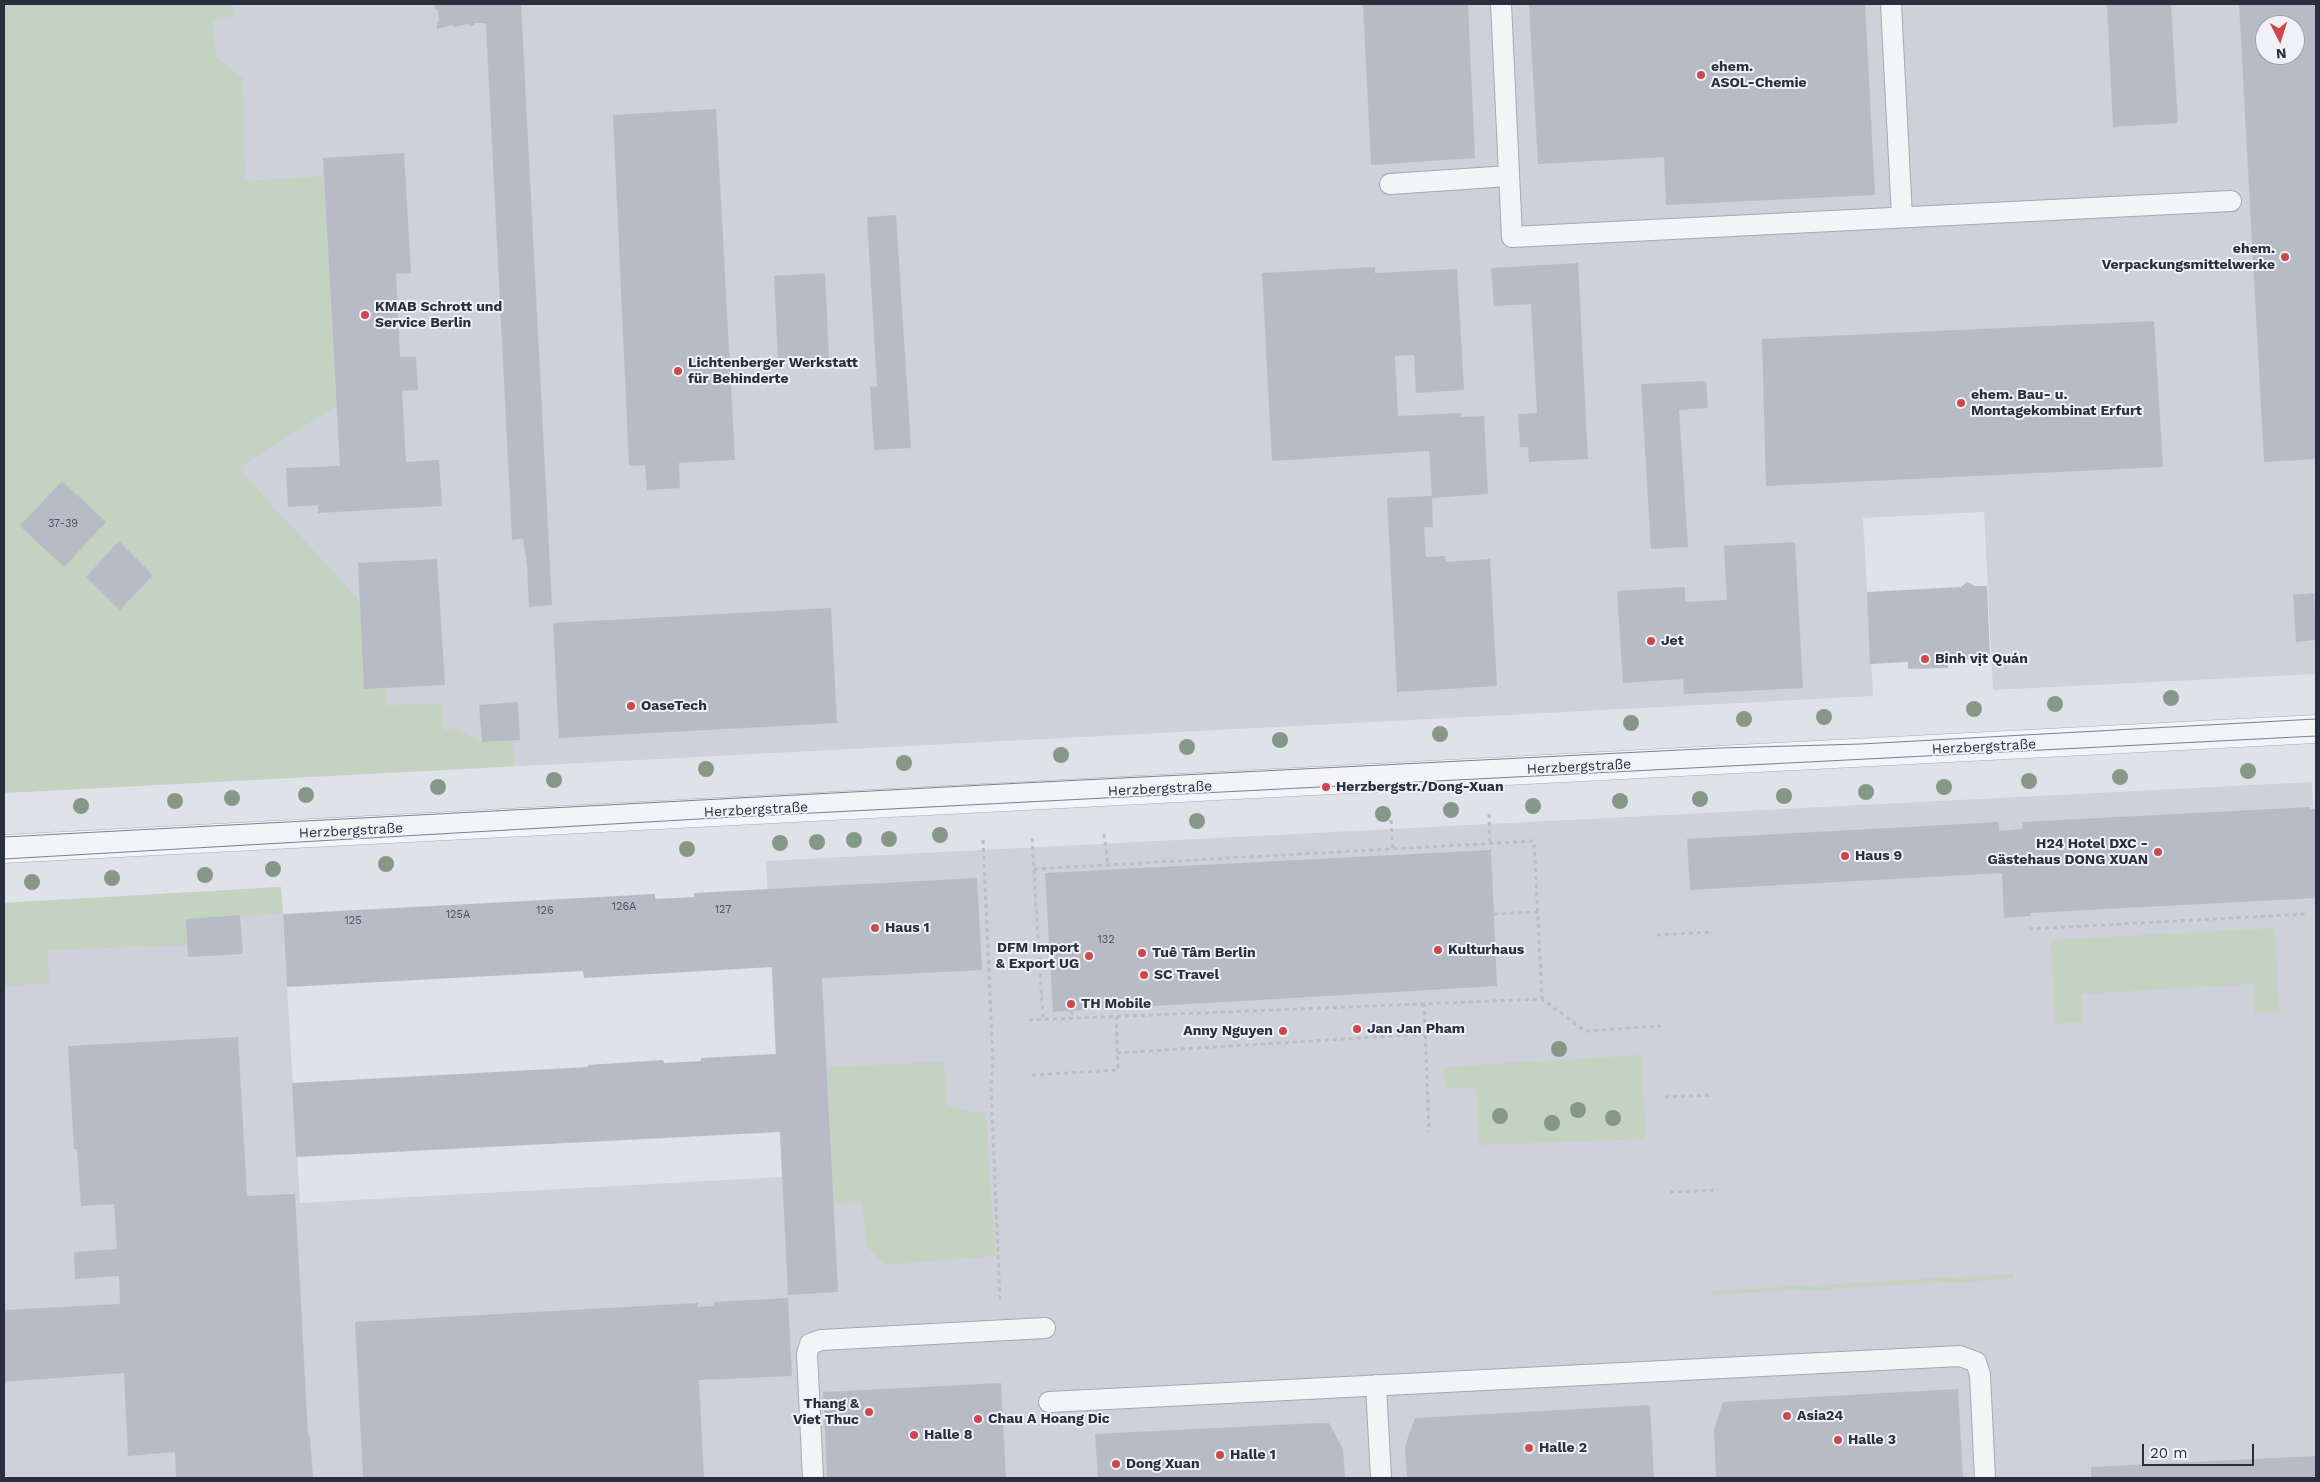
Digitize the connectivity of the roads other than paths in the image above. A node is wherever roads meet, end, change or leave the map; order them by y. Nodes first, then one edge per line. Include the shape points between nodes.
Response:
1 (1501, 4) edge
2 (1891, 4) edge
3 (1509, 176) junction
4 (1390, 184) dead end
5 (2231, 201) dead end
6 (1902, 217) junction
7 (2316, 729) edge
8 (4, 849) edge
9 (1045, 1328) dead end
10 (1376, 1385) junction
11 (1048, 1402) dead end
12 (813, 1478) edge
13 (1381, 1478) edge
14 (1985, 1478) edge

1 - 3 lane
2 - 6 lane
3 - 4 lane
3 - 6 lane via 1512,237
5 - 6 lane
7 - 8 street, Herzbergstraße
9 - 12 lane via 821,1340 810,1344 807,1354
10 - 11 lane
10 - 13 lane
10 - 14 lane via 1960,1356 1976,1362 1980,1375

